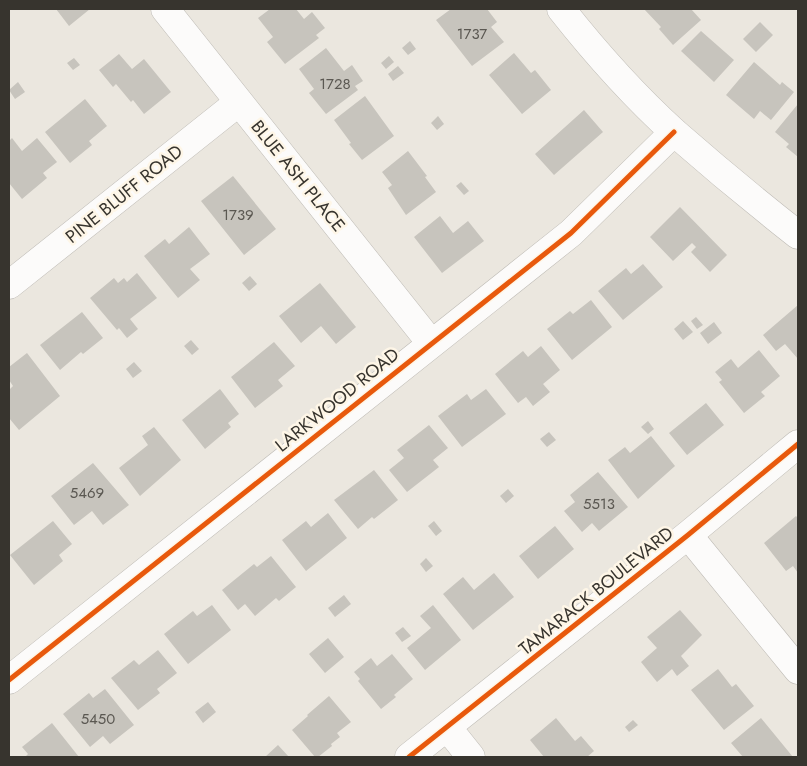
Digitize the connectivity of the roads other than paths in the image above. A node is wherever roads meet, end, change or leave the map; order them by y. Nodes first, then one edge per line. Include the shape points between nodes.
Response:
1 (165, 9) edge
2 (561, 9) edge
3 (238, 102) junction
4 (674, 132) junction
5 (798, 235) edge
6 (9, 285) edge
7 (431, 343) junction
8 (798, 444) edge
9 (688, 535) junction
10 (798, 670) edge
11 (9, 680) edge
12 (446, 727) junction
13 (409, 757) edge
14 (470, 757) edge

1 - 3 street, BLUE ASH PLACE
2 - 4 street via 635,94
3 - 6 street, PINE BLUFF ROAD
3 - 7 street, BLUE ASH PLACE
4 - 5 street
4 - 7 street, LARKWOOD ROAD via 571,233
7 - 11 street, LARKWOOD ROAD
8 - 9 street, TAMARACK BOULEVARD
9 - 10 street
9 - 12 street, TAMARACK BOULEVARD
12 - 13 street, TAMARACK BOULEVARD
12 - 14 street

